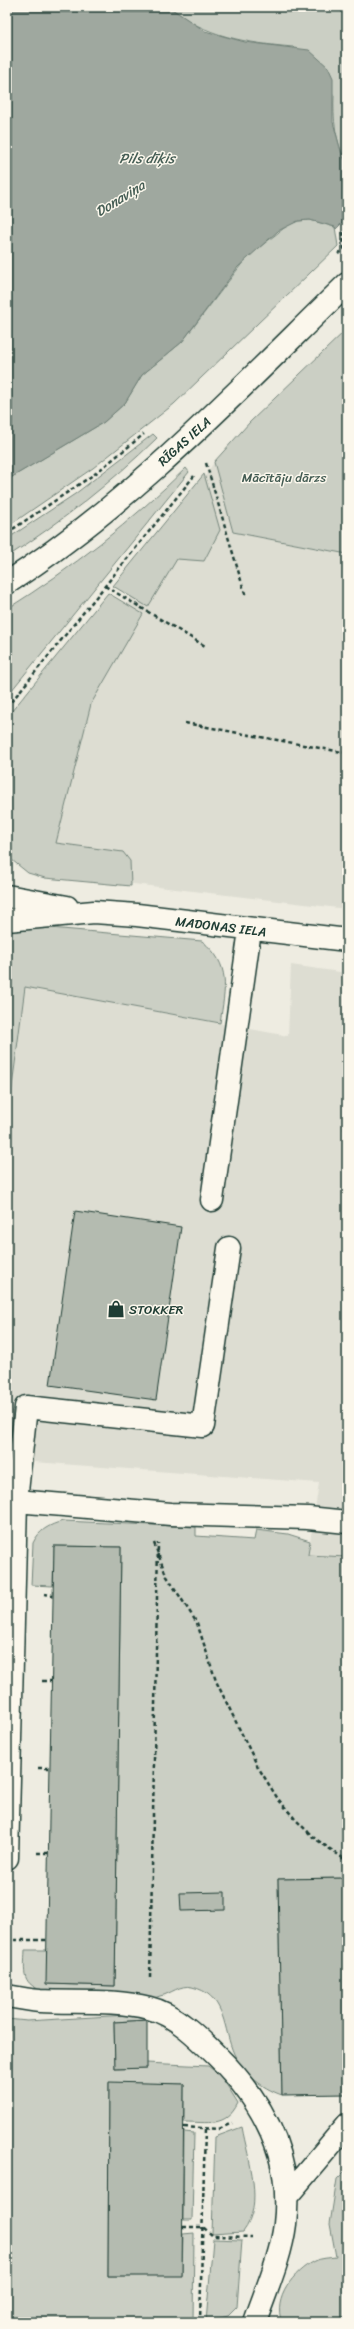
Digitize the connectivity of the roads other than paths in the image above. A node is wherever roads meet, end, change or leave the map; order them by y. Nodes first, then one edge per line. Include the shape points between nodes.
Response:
1 (347, 284) edge
2 (7, 583) edge
3 (7, 896) edge
4 (94, 912) junction
5 (7, 920) edge
6 (250, 930) junction
7 (347, 940) edge
8 (212, 1200) dead end
9 (229, 1248) dead end
10 (11, 1500) edge
11 (347, 1522) edge
12 (7, 1858) edge
13 (7, 1996) edge
14 (347, 2125) edge
15 (287, 2196) junction
16 (255, 2322) edge

1 - 2 main road, RĪGAS IELA via 215,413 127,493 69,540
3 - 4 main road, MADONAS IELA
4 - 5 main road, MADONAS IELA
4 - 6 main road, MADONAS IELA
6 - 7 main road, MADONAS IELA
6 - 8 main road
9 - 10 main road via 202,1426 26,1407
10 - 11 main road via 158,1513 308,1518
10 - 12 main road
13 - 15 main road via 40,2001 124,2003 150,2008 166,2015 203,2042 231,2070 261,2111 277,2141
14 - 15 main road
15 - 16 main road via 282,2237

